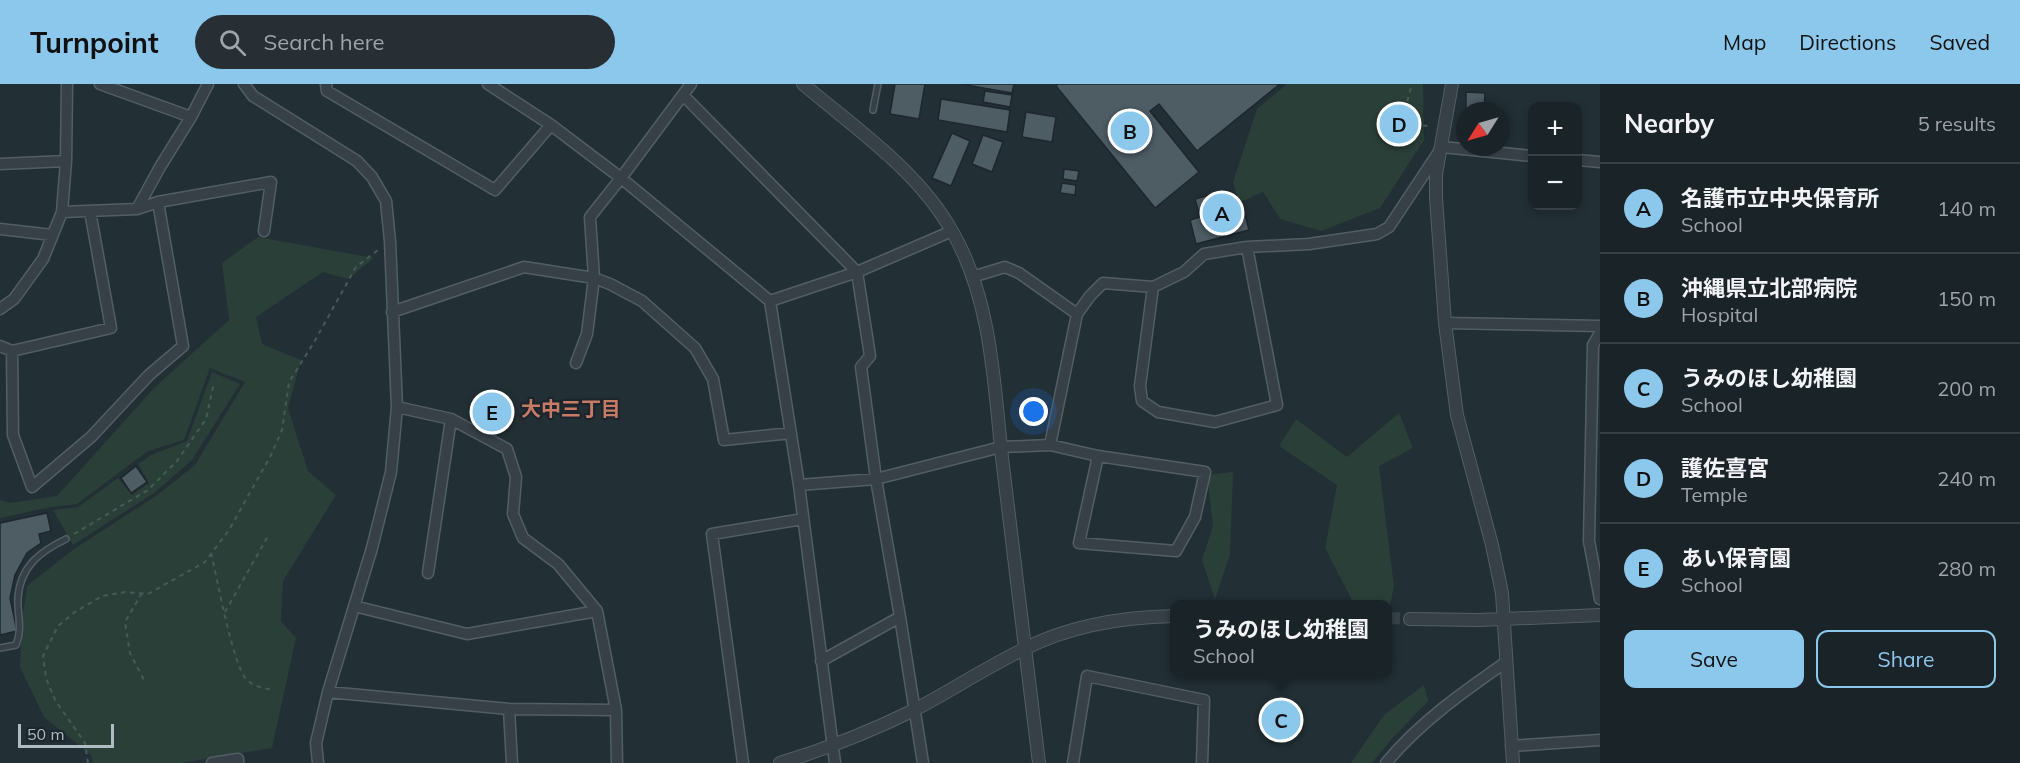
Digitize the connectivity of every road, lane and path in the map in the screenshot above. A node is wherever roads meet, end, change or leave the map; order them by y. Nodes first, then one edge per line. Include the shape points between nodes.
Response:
1 (67, 84) edge
2 (100, 84) edge
3 (208, 84) edge
4 (244, 84) edge
5 (326, 84) edge
6 (488, 84) edge
7 (692, 84) edge
8 (803, 84) edge
9 (878, 84) edge
10 (1412, 84) edge
11 (1452, 84) edge
12 (684, 96) junction
13 (873, 110) dead end
14 (1405, 110) dead end
15 (191, 117) junction
16 (551, 125) junction
17 (1405, 125) dead end
18 (1437, 126) dead end
19 (1442, 147) junction
20 (1528, 156) edge
21 (1582, 160) edge
22 (66, 161) junction
23 (1600, 162) edge
24 (0, 164) edge
25 (621, 178) junction
26 (158, 202) junction
27 (137, 209) junction
28 (90, 211) junction
29 (62, 212) junction
30 (0, 229) edge
31 (264, 231) dead end
32 (952, 231) junction
33 (52, 235) junction
34 (390, 241) junction
35 (1247, 247) junction
36 (857, 272) junction
37 (972, 277) junction
38 (594, 278) junction
39 (1153, 287) junction
40 (770, 302) junction
41 (0, 309) edge
42 (392, 312) junction
43 (1077, 314) junction
44 (1445, 323) junction
45 (1600, 326) edge
46 (1600, 333) edge
47 (0, 346) edge
48 (12, 351) junction
49 (576, 363) dead end
50 (214, 383) dead end
51 (397, 407) junction
52 (451, 419) junction
53 (791, 433) junction
54 (1050, 444) junction
55 (1001, 447) junction
56 (1098, 456) junction
57 (876, 480) junction
58 (799, 485) junction
59 (803, 519) junction
60 (268, 536) dead end
61 (66, 539) joint
62 (212, 554) junction
63 (428, 573) dead end
64 (142, 593) junction
65 (1600, 599) edge
66 (354, 606) junction
67 (597, 611) junction
68 (225, 612) junction
69 (1600, 615) edge
70 (1170, 616) edge
71 (900, 617) junction
72 (1504, 618) junction
73 (1410, 619) tunnel mouth
74 (0, 648) edge
75 (1025, 648) junction
76 (821, 661) junction
77 (1506, 662) junction
78 (145, 682) dead end
79 (273, 690) dead end
80 (328, 692) junction
81 (509, 709) junction
82 (616, 710) junction
83 (915, 710) junction
84 (1600, 740) edge
85 (833, 746) junction
86 (1511, 746) junction
87 (88, 763) edge
88 (212, 763) edge
89 (238, 763) edge
90 (318, 763) edge
91 (512, 763) edge
92 (617, 763) edge
93 (743, 763) edge
94 (780, 763) edge
95 (835, 763) edge
96 (923, 763) edge
97 (1040, 763) edge
98 (1073, 763) edge
99 (1202, 763) edge
100 (1386, 763) edge
101 (1513, 763) edge

1 - 22 street
2 - 15 street
3 - 15 street
4 - 34 street via 253,96 357,161 372,177 386,201
5 - 16 street via 327,91 495,190
6 - 16 street
7 - 12 street
8 - 32 street via 918,184
9 - 13 lane
10 - 14 path
11 - 19 street
12 - 25 street
12 - 36 street
15 - 27 street
16 - 25 street
17 - 18 path
19 - 20 street
19 - 35 street via 1383,231 1310,244
19 - 44 street via 1436,198
21 - 23 street
22 - 24 street
22 - 29 street
25 - 38 street via 590,216
25 - 40 street
26 - 27 street
26 - 31 street via 271,182
26 - 48 street via 183,346 149,375 91,437 32,487 13,435
27 - 28 street
28 - 29 street
28 - 48 street via 111,328
29 - 33 street
30 - 33 street
32 - 36 street
32 - 37 street
33 - 41 street via 43,259 26,284
34 - 42 street
34 - 62 path via 356,267 289,382 282,430 229,530
35 - 39 street via 1204,254 1184,272
35 - 39 street via 1277,405 1215,422 1158,412 1142,401 1140,386
36 - 40 street
36 - 57 street via 870,356 861,367
37 - 43 street via 1005,267
37 - 55 street via 988,336
38 - 42 street via 524,267
38 - 49 street via 586,334
38 - 53 street via 642,301 695,348 712,379 724,440
39 - 43 street via 1103,284
40 - 53 street
42 - 51 street
43 - 54 street
44 - 45 street
44 - 72 street via 1457,415 1492,545
46 - 65 street via 1593,345 1589,541
47 - 48 street
50 - 61 path via 206,419 177,461 148,490
51 - 52 street
51 - 66 street via 391,472
52 - 63 street
52 - 67 street via 507,449 516,477 513,514 523,538 558,564
53 - 58 street
54 - 55 street
54 - 56 street
55 - 57 street
55 - 75 street
56 - 56 street via 1205,472 1195,517 1176,551 1079,543
57 - 58 street
57 - 71 street
58 - 59 street
59 - 76 street
59 - 93 street via 712,534
60 - 68 path
61 - 74 lane via 33,559 18,597 20,635 16,645
62 - 64 path via 178,578 148,594
62 - 68 path
64 - 78 path via 125,622 130,653
64 - 87 path via 102,596 75,612 58,626 43,656 55,700 85,742
66 - 67 street via 467,634
66 - 80 street
67 - 82 street
68 - 79 path via 237,661 246,679
69 - 72 street
70 - 75 street via 1095,625
71 - 76 street
71 - 83 street
72 - 73 street
72 - 77 street
75 - 83 street
75 - 97 street
76 - 85 street
77 - 86 street
77 - 100 street via 1434,715
80 - 81 street
80 - 90 street via 316,743
81 - 82 street
81 - 91 street
82 - 92 street
83 - 85 street
83 - 96 street
84 - 86 street
85 - 94 street
85 - 95 street
86 - 101 street
88 - 89 street via 237,759
98 - 99 street via 1088,676 1204,700

